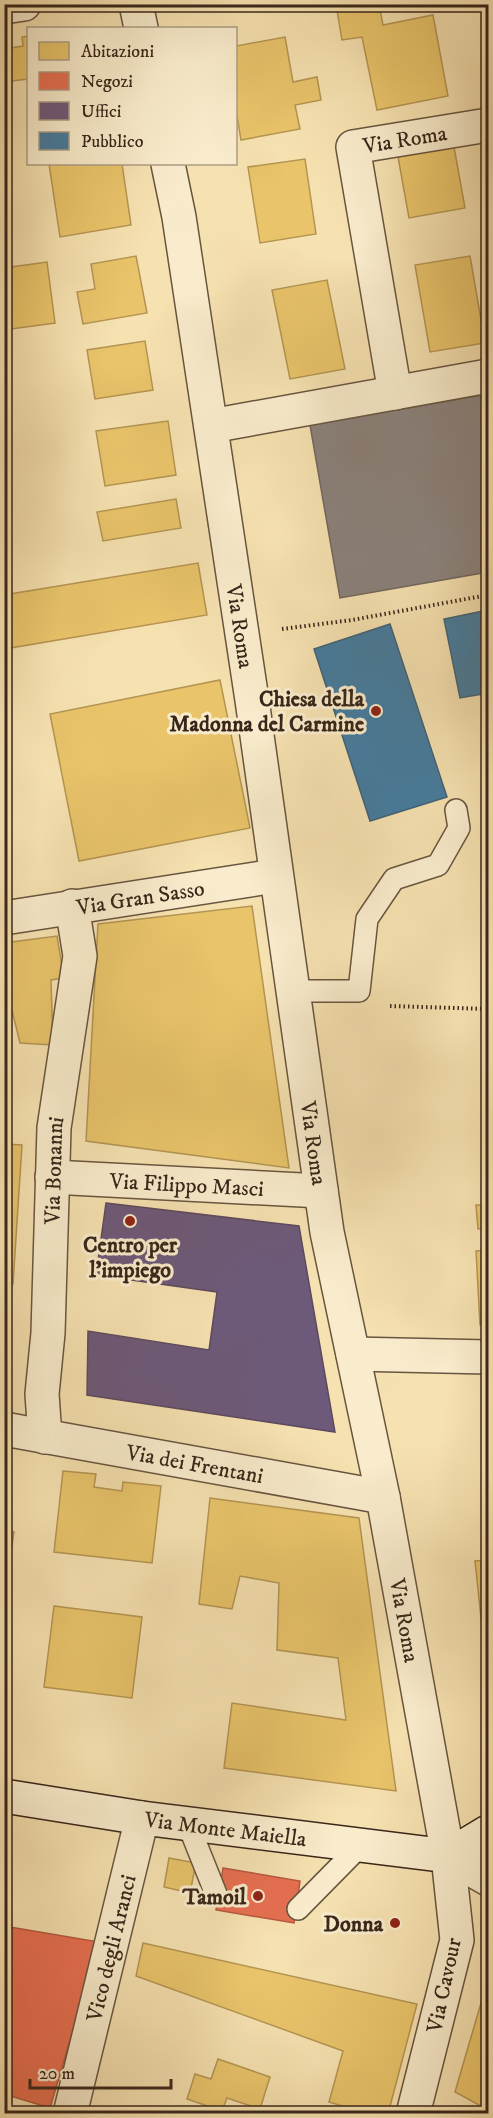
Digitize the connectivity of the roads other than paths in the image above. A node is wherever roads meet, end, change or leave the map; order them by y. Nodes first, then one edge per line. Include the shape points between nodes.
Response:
1 (24, 4) edge
2 (136, 4) edge
3 (4, 7) edge
4 (141, 27) edge
5 (489, 125) edge
6 (168, 165) edge
7 (489, 376) edge
8 (394, 393) junction
9 (211, 426) junction
10 (456, 810) dead end
11 (275, 876) junction
12 (72, 906) junction
13 (4, 918) edge
14 (292, 992) junction
15 (52, 1177) junction
16 (321, 1191) junction
17 (353, 1353) junction
18 (489, 1357) edge
19 (4, 1429) edge
20 (45, 1437) junction
21 (383, 1497) junction
22 (4, 1796) edge
23 (142, 1818) junction
24 (188, 1824) junction
25 (489, 1832) edge
26 (362, 1845) junction
27 (448, 1856) junction
28 (489, 1879) edge
29 (216, 1894) dead end
30 (298, 1909) dead end
31 (69, 2114) edge
32 (413, 2114) edge

1 - 3 street
2 - 4 street
5 - 8 street, Via Roma via 353,147
6 - 9 street, Via Roma
7 - 8 street
8 - 9 street
9 - 11 street, Via Roma
10 - 14 lane via 459,828 438,865 394,879 367,919 360,991
11 - 12 street, Via Gran Sasso
11 - 14 street, Via Roma
12 - 13 street, Via Gran Sasso
12 - 15 street, Via Bonanni via 80,956 54,1128
14 - 16 street, Via Roma
15 - 16 street, Via Filippo Masci
15 - 20 street, Via Bonanni via 48,1334 42,1394
16 - 17 street, Via Roma
17 - 18 street
17 - 21 street, Via Roma
19 - 20 street, Via dei Frentani
20 - 21 street, Via dei Frentani
21 - 27 street, Via Roma
22 - 23 street, Via Monte Maiella
23 - 24 street, Via Monte Maiella
23 - 31 street, Vico degli Aranci
24 - 26 street, Via Monte Maiella
24 - 29 lane
25 - 27 street
26 - 27 street, Via Monte Maiella
26 - 30 lane
27 - 28 street
27 - 32 street, Via Cavour via 457,1940

